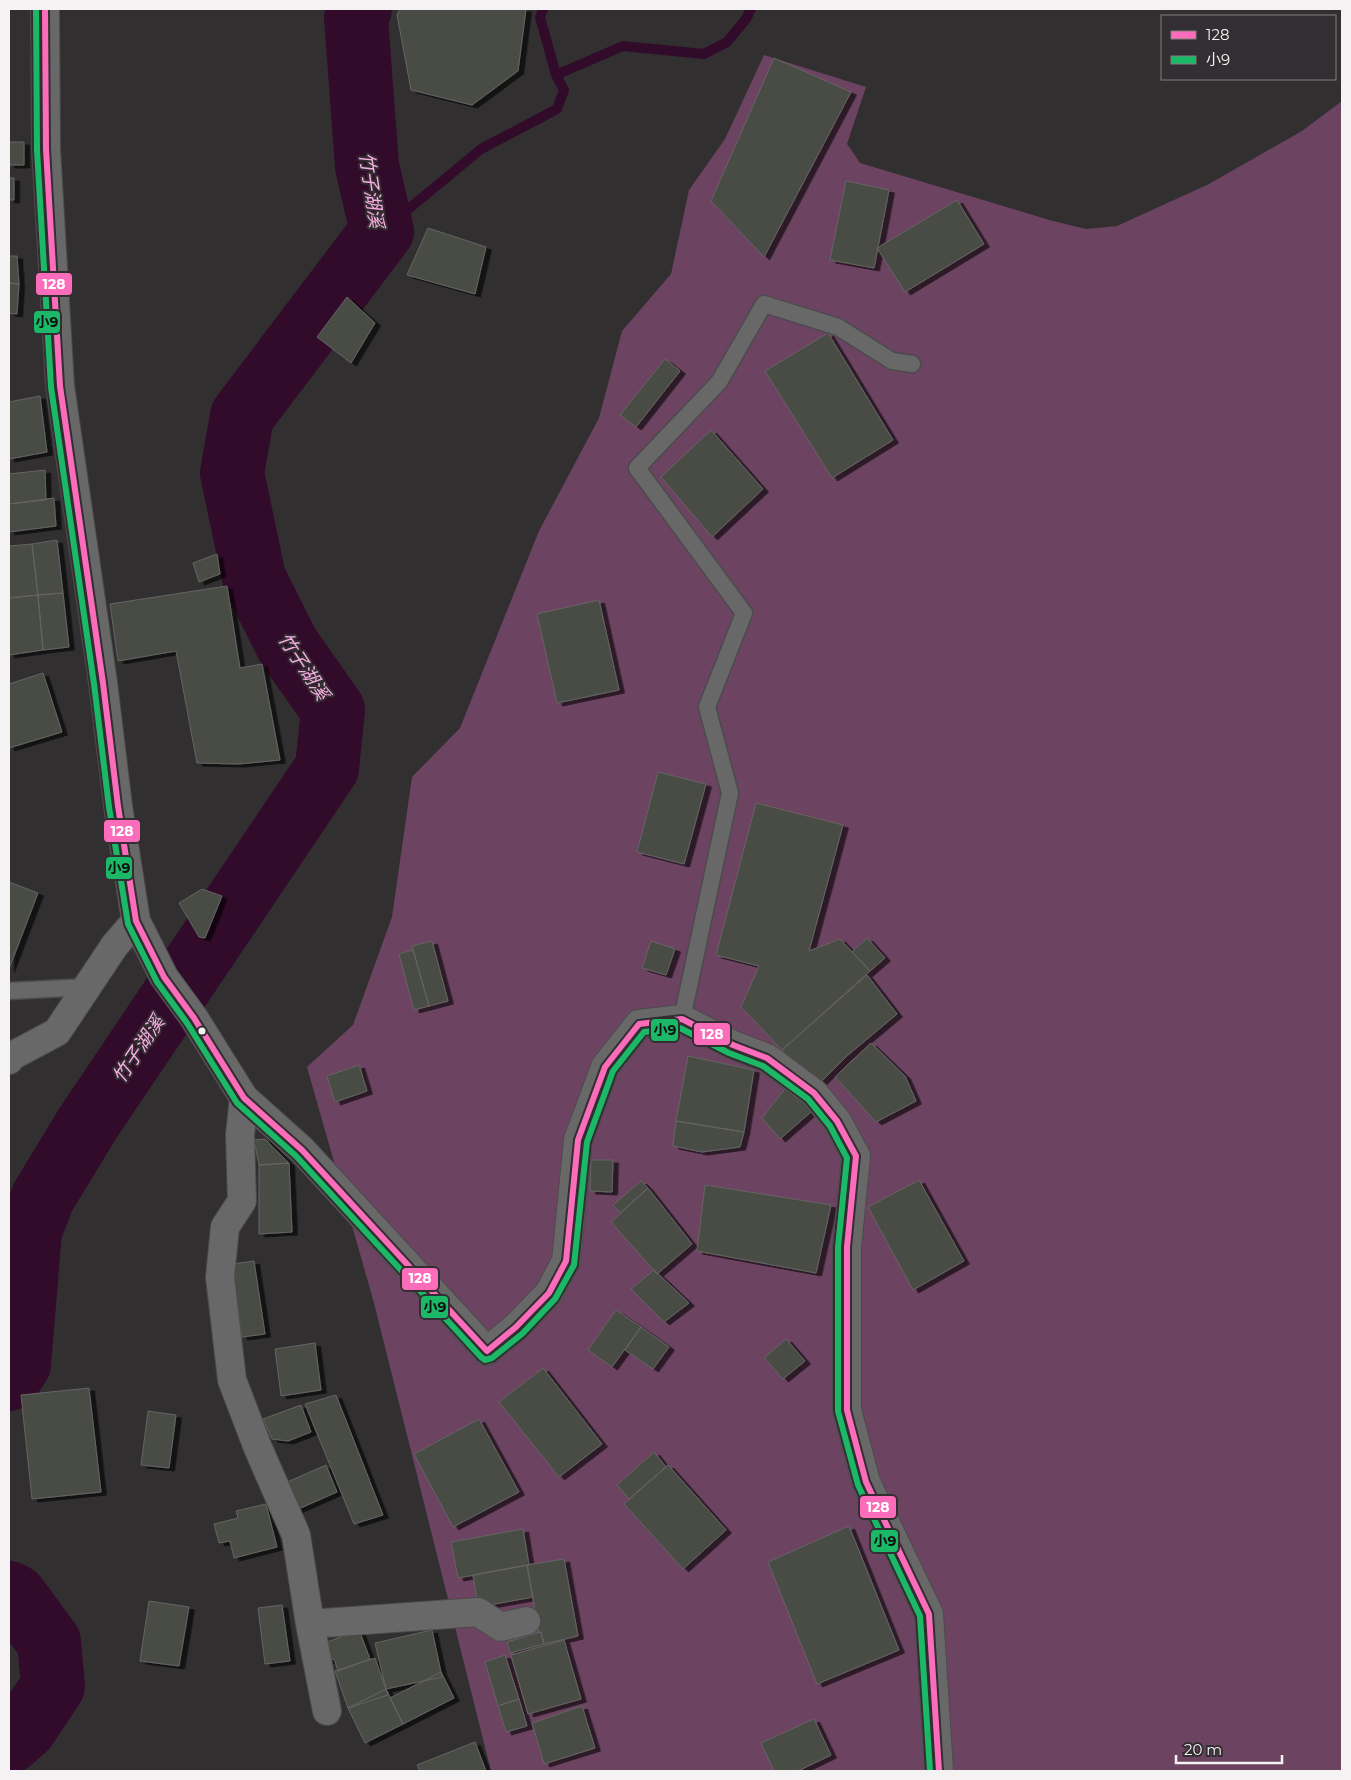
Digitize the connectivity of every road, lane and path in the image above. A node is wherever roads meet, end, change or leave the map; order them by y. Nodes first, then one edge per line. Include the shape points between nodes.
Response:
1 (45, 9) edge
2 (912, 364) dead end
3 (136, 921) junction
4 (87, 987) junction
5 (9, 991) edge
6 (682, 1019) junction
7 (9, 1060) edge
8 (244, 1098) junction
9 (526, 1621) dead end
10 (310, 1624) junction
11 (327, 1711) dead end
12 (939, 1771) edge

1 - 3 street via 46,149 60,386
2 - 6 lane via 892,361 838,327 764,304 719,382 637,468 744,613 707,707 730,793
3 - 4 street
3 - 8 street via 164,977
4 - 5 lane
4 - 7 street via 57,1032
6 - 8 street via 639,1024 605,1067 578,1140 566,1261 549,1293 487,1351 302,1150
6 - 12 street via 766,1058 814,1093 837,1121 856,1156 847,1247 847,1410 866,1482 929,1614
8 - 10 street via 240,1135 242,1201 226,1227 220,1277 232,1380 296,1535
9 - 10 street via 500,1626 478,1612
10 - 11 street

